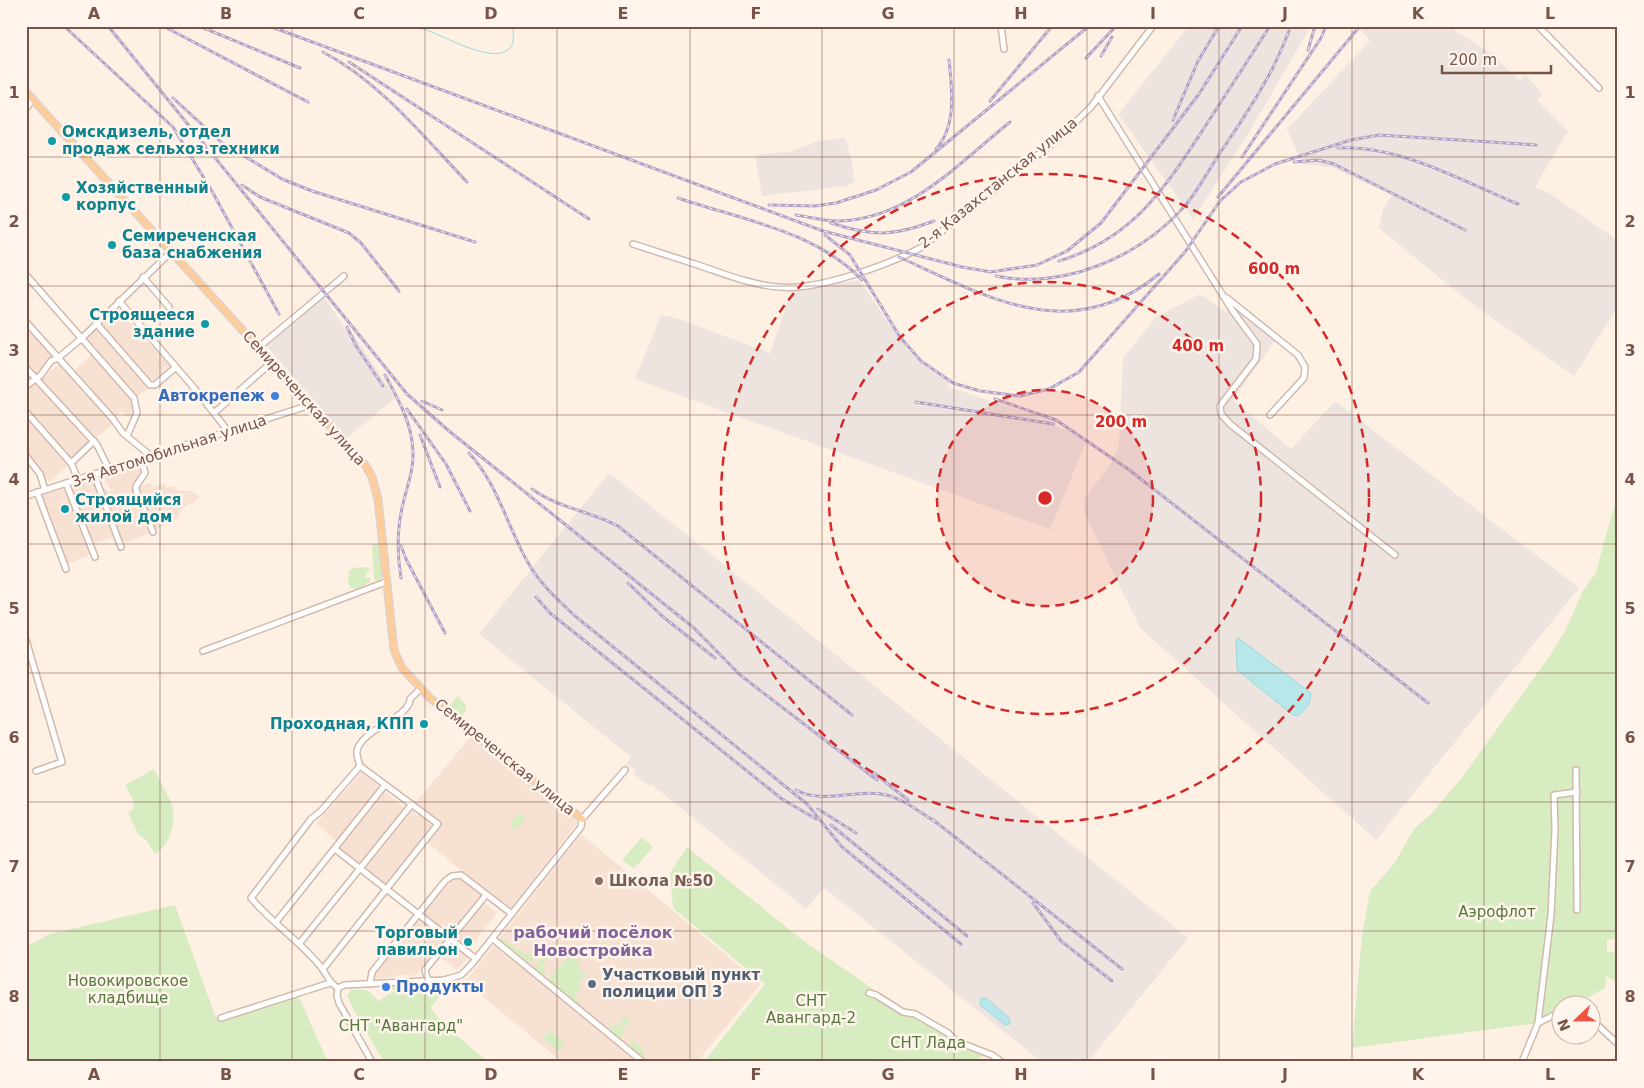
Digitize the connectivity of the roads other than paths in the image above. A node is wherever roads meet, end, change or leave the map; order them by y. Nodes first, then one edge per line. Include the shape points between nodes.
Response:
1 (1001, 26) edge
2 (1152, 26) edge
3 (1538, 26) edge
4 (1004, 49) dead end
5 (1600, 88) dead end
6 (26, 92) edge
7 (1098, 96) junction
8 (33, 99) junction
9 (26, 109) edge
10 (633, 244) dead end
11 (172, 251) junction
12 (26, 275) edge
13 (344, 276) dead end
14 (143, 277) junction
15 (1226, 298) junction
16 (119, 301) junction
17 (169, 306) dead end
18 (26, 322) edge
19 (96, 323) junction
20 (82, 338) junction
21 (259, 347) junction
22 (58, 358) junction
23 (272, 362) junction
24 (176, 367) junction
25 (26, 368) edge
26 (36, 379) junction
27 (26, 386) edge
28 (310, 405) junction
29 (26, 412) edge
30 (214, 413) junction
31 (1270, 415) dead end
32 (228, 431) junction
33 (127, 436) junction
34 (94, 441) junction
35 (26, 456) edge
36 (151, 456) junction
37 (141, 459) junction
38 (72, 463) junction
39 (110, 470) junction
40 (94, 474) junction
41 (78, 479) junction
42 (66, 483) junction
43 (45, 490) junction
44 (37, 492) junction
45 (26, 496) edge
46 (153, 532) dead end
47 (121, 547) dead end
48 (1395, 555) dead end
49 (95, 557) dead end
50 (66, 569) dead end
51 (386, 582) junction
52 (26, 640) edge
53 (202, 651) dead end
54 (420, 689) junction
55 (360, 766) junction
56 (624, 770) dead end
57 (1576, 770) dead end
58 (36, 771) dead end
59 (385, 785) junction
60 (1577, 792) junction
61 (412, 804) junction
62 (582, 819) junction
63 (336, 849) junction
64 (360, 870) junction
65 (386, 889) junction
66 (486, 895) junction
67 (1577, 910) dead end
68 (418, 914) junction
69 (512, 914) junction
70 (276, 922) junction
71 (493, 939) junction
72 (450, 940) junction
73 (299, 944) junction
74 (476, 959) junction
75 (323, 969) junction
76 (428, 981) junction
77 (330, 983) junction
78 (370, 984) junction
79 (338, 988) junction
80 (869, 993) dead end
81 (1552, 1016) edge
82 (221, 1018) dead end
83 (1538, 1023) junction
84 (1602, 1029) edge
85 (1618, 1044) edge
86 (372, 1062) edge
87 (643, 1062) edge
88 (1002, 1062) edge
89 (1522, 1062) edge

1 - 4 street
2 - 7 street, 2-я Казахстанская улица
3 - 5 street
6 - 8 main road, Семиреченская улица
7 - 10 street, 2-я Казахстанская улица via 1059,138 922,247 875,267 823,282 782,288 740,280
7 - 15 street
8 - 9 street
8 - 11 main road, Семиреченская улица
11 - 14 street
11 - 21 main road, Семиреченская улица
12 - 20 street
13 - 21 street
14 - 16 street
14 - 17 street
15 - 31 street via 1303,361 1304,378
15 - 48 street via 1259,349 1251,366 1220,406 1221,414 1279,465
16 - 19 street
16 - 24 street
18 - 22 street
19 - 20 street
19 - 24 street via 150,386
20 - 22 street
20 - 33 street via 134,398 137,413
21 - 23 main road, Семиреченская улица
22 - 26 street via 48,364
22 - 33 street
23 - 28 main road, Семиреченская улица
23 - 30 street
24 - 30 street
25 - 26 street
26 - 27 street
26 - 34 street
28 - 32 street, 3-я Автомобильная улица
28 - 51 main road, Семиреченская улица via 366,466 372,477 378,499
29 - 38 street
30 - 32 street
32 - 36 street, 3-я Автомобильная улица
33 - 36 street
34 - 38 street
34 - 39 street
35 - 43 street via 40,474
36 - 37 street, 3-я Автомобильная улица
37 - 39 street, 3-я Автомобильная улица
37 - 46 street via 145,473 136,490
38 - 41 street
39 - 40 street, 3-я Автомобильная улица
40 - 41 street, 3-я Автомобильная улица
40 - 47 street
41 - 42 street, 3-я Автомобильная улица
42 - 43 street, 3-я Автомобильная улица
42 - 49 street
43 - 44 street, 3-я Автомобильная улица
44 - 45 street, 3-я Автомобильная улица
44 - 50 street
51 - 53 street
51 - 54 main road, Семиреченская улица via 394,650 402,668
52 - 58 street via 62,762
54 - 55 street via 410,698 410,705 405,710 379,727 359,746
54 - 62 main road, Семиреченская улица
55 - 59 street
55 - 70 street via 311,819 252,898
56 - 62 street
57 - 60 street
59 - 61 street
59 - 63 street
60 - 67 street
60 - 83 street via 1554,795 1551,915
61 - 64 street
61 - 65 street via 438,824
62 - 69 street via 581,827
63 - 64 street
63 - 70 street
64 - 65 street
64 - 73 street
65 - 68 street
65 - 75 street
66 - 68 street via 460,875 452,876 444,881
66 - 69 street
66 - 72 street
68 - 72 street
68 - 78 street via 372,972
69 - 71 street
70 - 73 street
71 - 74 street
71 - 87 street
72 - 74 street
72 - 76 street via 425,970
73 - 75 street
74 - 76 street via 461,975
75 - 77 street
76 - 78 street
77 - 79 street
77 - 82 street
78 - 79 street
79 - 86 street via 336,996 339,1003
80 - 88 street via 902,1012 916,1014 956,1041
81 - 83 street
83 - 89 street
84 - 85 street

